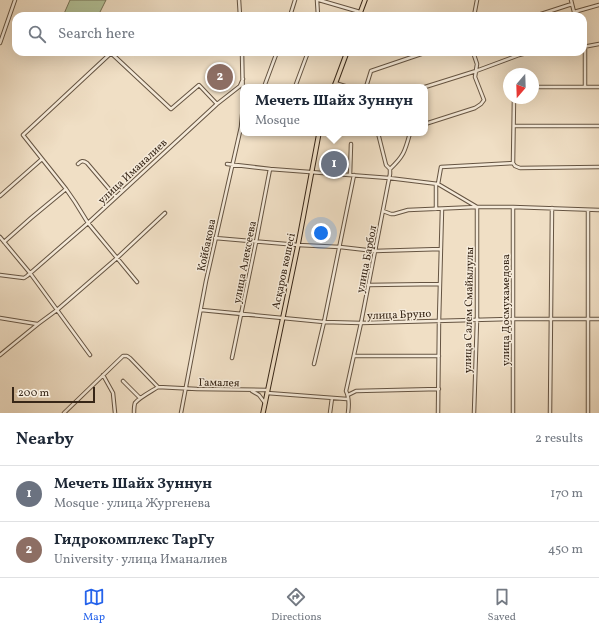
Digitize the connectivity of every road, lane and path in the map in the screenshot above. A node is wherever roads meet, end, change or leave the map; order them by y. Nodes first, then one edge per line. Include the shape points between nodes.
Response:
1 (15, 0) edge
2 (239, 0) edge
3 (295, 0) edge
4 (318, 0) edge
5 (365, 0) edge
6 (478, 0) edge
7 (571, 0) edge
8 (572, 4) junction
9 (599, 5) edge
10 (240, 12) edge
11 (291, 12) edge
12 (318, 12) edge
13 (354, 12) edge
14 (361, 12) edge
15 (475, 12) edge
16 (547, 12) edge
17 (574, 12) joint
18 (0, 43) edge
19 (599, 44) edge
20 (587, 46) edge
21 (108, 56) edge
22 (114, 56) edge
23 (242, 56) edge
24 (275, 56) edge
25 (307, 56) edge
26 (346, 56) edge
27 (415, 56) edge
28 (474, 56) edge
29 (516, 56) edge
30 (584, 56) edge
31 (476, 70) junction
32 (243, 79) junction
33 (241, 84) edge
34 (243, 84) edge
35 (265, 84) edge
36 (296, 84) edge
37 (335, 84) edge
38 (367, 84) edge
39 (240, 86) edge
40 (428, 86) edge
41 (539, 87) edge
42 (585, 87) junction
43 (599, 87) edge
44 (217, 104) junction
45 (514, 104) edge
46 (428, 123) edge
47 (514, 126) junction
48 (599, 126) edge
49 (240, 131) edge
50 (319, 136) edge
51 (379, 136) edge
52 (409, 136) edge
53 (351, 144) dead end
54 (42, 159) junction
55 (513, 163) junction
56 (78, 164) dead end
57 (227, 164) dead end
58 (232, 164) junction
59 (599, 167) edge
60 (270, 169) junction
61 (390, 169) junction
62 (312, 171) junction
63 (350, 175) junction
64 (354, 175) junction
65 (390, 178) junction
66 (437, 184) junction
67 (66, 189) junction
68 (0, 196) edge
69 (116, 197) junction
70 (477, 207) junction
71 (513, 207) junction
72 (552, 208) junction
73 (436, 209) junction
74 (442, 209) junction
75 (588, 210) junction
76 (599, 210) edge
77 (383, 211) junction
78 (165, 213) dead end
79 (88, 223) junction
80 (0, 237) edge
81 (215, 238) junction
82 (4, 242) junction
83 (256, 242) junction
84 (298, 245) junction
85 (340, 247) junction
86 (441, 249) junction
87 (375, 251) junction
88 (117, 258) junction
89 (30, 273) junction
90 (0, 275) edge
91 (137, 282) dead end
92 (440, 284) junction
93 (368, 285) junction
94 (58, 310) junction
95 (201, 310) junction
96 (241, 314) junction
97 (283, 317) junction
98 (0, 318) edge
99 (513, 319) junction
100 (551, 319) junction
101 (588, 319) junction
102 (599, 319) edge
103 (476, 320) junction
104 (439, 321) junction
105 (324, 322) junction
106 (361, 323) junction
107 (38, 324) junction
108 (0, 355) edge
109 (90, 355) dead end
110 (354, 356) junction
111 (439, 356) junction
112 (232, 358) dead end
113 (314, 364) dead end
114 (103, 375) junction
115 (123, 381) dead end
116 (158, 387) junction
117 (185, 388) junction
118 (439, 389) junction
119 (252, 390) junction
120 (267, 392) junction
121 (348, 395) junction
122 (140, 398) junction
123 (332, 398) junction
124 (347, 399) junction
125 (265, 403) junction
126 (64, 413) edge
127 (115, 413) edge
128 (134, 413) edge
129 (181, 413) edge
130 (263, 413) edge
131 (330, 413) edge
132 (348, 413) edge
133 (438, 413) edge
134 (474, 413) edge
135 (512, 413) edge
136 (550, 413) edge
137 (588, 413) edge

1 - 18 street
2 - 10 street
3 - 11 street
4 - 12 street
4 - 13 street
5 - 14 main road
6 - 15 street
7 - 8 street
8 - 16 street
8 - 17 street
9 - 17 street
19 - 20 street
21 - 54 street via 23,135
22 - 44 street via 171,109 199,85
23 - 32 street, Койбакова
24 - 35 street
25 - 36 street
26 - 37 main road
27 - 38 street via 371,71
28 - 31 street
29 - 31 street
30 - 42 street
31 - 40 street
31 - 46 street via 484,100 481,104
32 - 33 street, улица Иманалиев
32 - 34 street, Койбакова
39 - 44 street, улица Иманалиев
41 - 42 street
42 - 43 street
44 - 69 street, улица Иманалиев
45 - 47 street
47 - 48 street
47 - 55 street
49 - 58 street, Койбакова
50 - 62 main road, Асқаров көшесі
51 - 61 street via 386,165
52 - 61 street via 404,153
53 - 63 street
54 - 67 street
54 - 68 street
55 - 59 street via 520,168
55 - 66 street via 441,167
56 - 69 street via 82,161 87,163
57 - 58 street
58 - 60 street
58 - 81 street, Койбакова
60 - 62 street
60 - 83 street, улица Алексеева
61 - 65 street, улица Барбол
62 - 63 street
62 - 84 main road, Асқаров көшесі
63 - 64 street
64 - 65 street
64 - 85 street
65 - 66 street
65 - 77 street, улица Барбол
66 - 70 street
66 - 73 street
67 - 79 street
67 - 82 street
69 - 79 street, улица Иманалиев
70 - 71 street
70 - 74 street
70 - 103 street, улица Салем Смайылулы
71 - 72 street
71 - 99 street, улица Досмухамедова
72 - 75 street
72 - 100 street
73 - 74 street
73 - 77 street via 408,210 394,214
74 - 86 street
75 - 76 street
75 - 101 street
77 - 87 street, улица Барбол
78 - 88 street
79 - 88 street
79 - 89 street, улица Иманалиев
80 - 82 street
81 - 83 street
81 - 95 street, Койбакова
82 - 89 street
83 - 84 street
83 - 96 street, улица Алексеева
84 - 85 street
84 - 97 main road, Асқаров көшесі
85 - 87 street
85 - 105 street
86 - 87 street
86 - 92 street
87 - 93 street, улица Барбол
88 - 91 street
88 - 94 street
89 - 90 street via 24,278
89 - 94 street
92 - 93 street
92 - 104 street
93 - 106 street, улица Барбол
94 - 107 street
94 - 109 street
95 - 96 street, улица Бруно
95 - 117 street, Койбакова
96 - 97 street, улица Бруно
96 - 112 street, улица Алексеева
97 - 105 street, улица Бруно
97 - 120 main road, Асқаров көшесі
98 - 107 street
99 - 100 street, улица Бруно
99 - 103 street, улица Бруно
99 - 135 street, улица Досмухамедова
100 - 101 street, улица Бруно
100 - 136 street
101 - 102 street, улица Бруно
101 - 137 street
103 - 104 street, улица Бруно
103 - 134 street, улица Салем Смайылулы
104 - 106 street, улица Бруно
104 - 111 street
105 - 106 street, улица Бруно
105 - 113 street
106 - 110 street, улица Барбол
107 - 108 street
110 - 111 street
110 - 121 street, улица Барбол via 346,391
111 - 118 street
114 - 116 street via 123,356 127,356
114 - 126 street
114 - 127 street via 113,393
115 - 122 street
116 - 117 street, Гамалея
116 - 122 street
117 - 119 street, Гамалея
117 - 129 street, Койбакова
118 - 121 street via 356,391
118 - 133 street
119 - 120 street, Гамалея
119 - 125 street
120 - 123 street, Гамалея
120 - 125 main road, Асқаров көшесі
121 - 124 street, улица Барбол
122 - 128 street via 135,404
123 - 124 street, Гамалея
123 - 131 street
124 - 132 street, улица Барбол
125 - 130 main road, Асқаров көшесі

